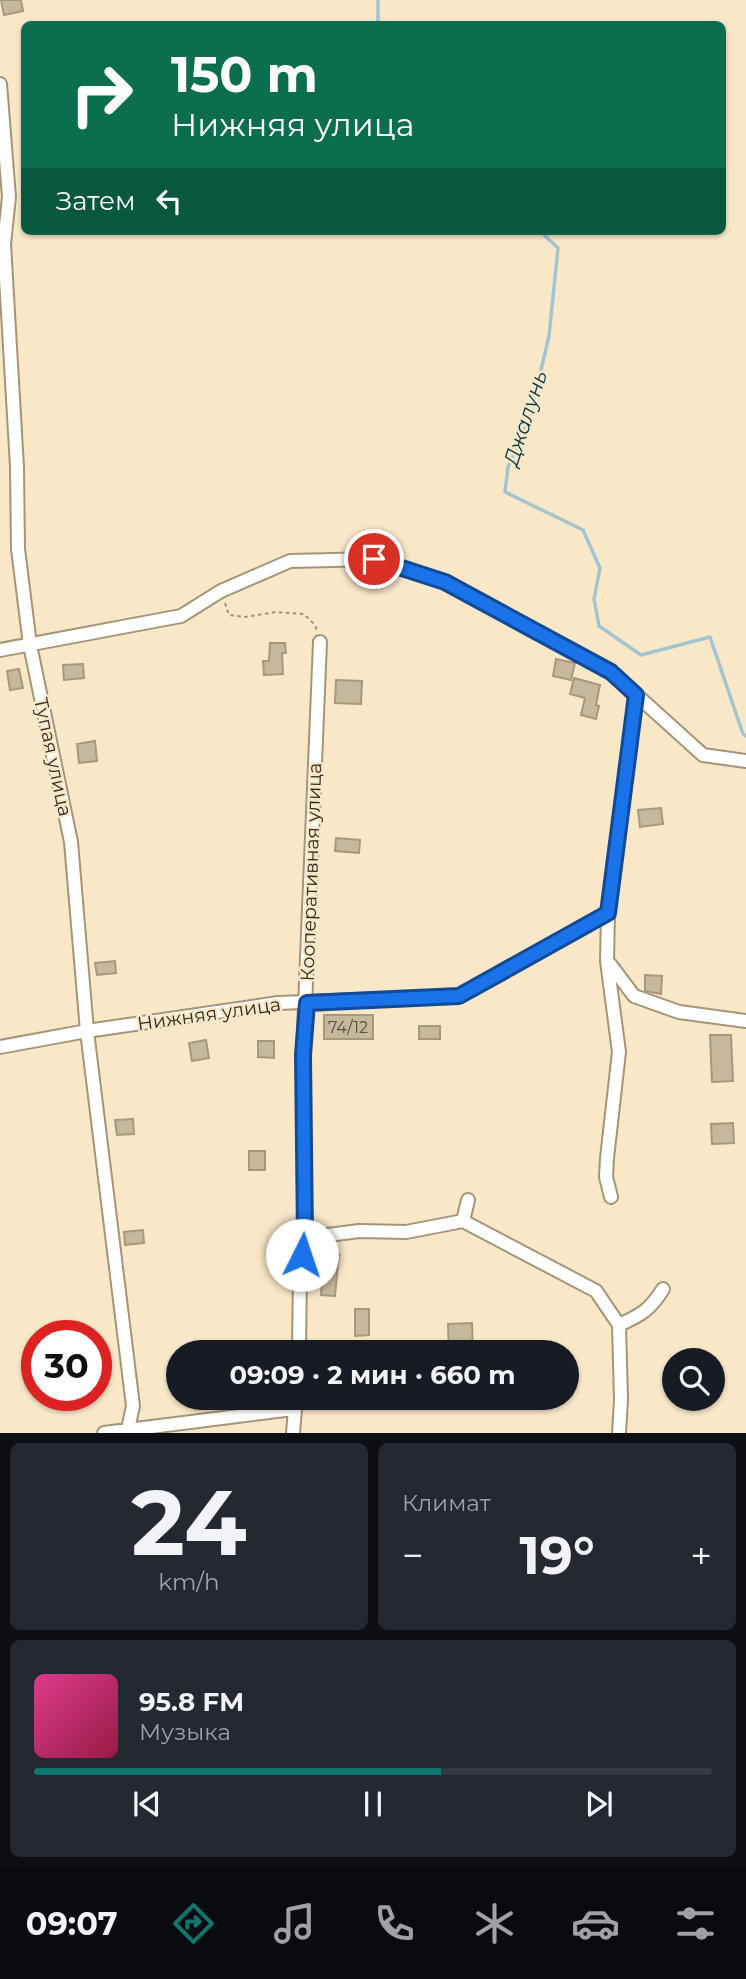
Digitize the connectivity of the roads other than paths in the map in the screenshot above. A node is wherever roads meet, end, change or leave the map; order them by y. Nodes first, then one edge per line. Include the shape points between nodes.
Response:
1 (0, 84) edge
2 (2, 244) edge
3 (320, 642) road end
4 (30, 645) junction
5 (0, 650) edge
6 (636, 695) junction
7 (746, 761) edge
8 (608, 913) junction
9 (607, 961) junction
10 (307, 1003) junction
11 (746, 1021) edge
12 (88, 1031) junction
13 (0, 1047) edge
14 (611, 1197) dead end
15 (468, 1200) dead end
16 (463, 1221) junction
17 (305, 1238) junction
18 (663, 1289) dead end
19 (619, 1325) junction
20 (299, 1340) edge
21 (255, 1410) edge
22 (295, 1410) edge
23 (128, 1429) junction
24 (104, 1433) edge
25 (293, 1433) edge
26 (619, 1433) edge

1 - 2 street, Тупая улица via 9,197
2 - 4 street, Тупая улица via 18,467 18,550
3 - 10 street, Кооперативная улица
4 - 5 street
4 - 6 street via 181,616 221,591 290,561 374,559 445,582 611,672
4 - 12 street, Тупая улица via 71,842
6 - 7 street via 703,755
6 - 8 street
8 - 9 street
8 - 10 street, Нижняя улица via 459,996
9 - 11 street via 634,996 679,1012
9 - 14 street via 619,1052 606,1167
10 - 12 street, Нижняя улица via 278,1003
10 - 17 street, Кооперативная улица via 303,1055
12 - 13 street, Нижняя улица
12 - 23 street, Тупая улица via 133,1406
15 - 16 street
16 - 17 street via 406,1232 359,1231
16 - 19 street via 596,1291
17 - 20 street, Кооперативная улица
18 - 19 street via 643,1314
19 - 26 street
21 - 23 street
22 - 25 street
23 - 24 street

